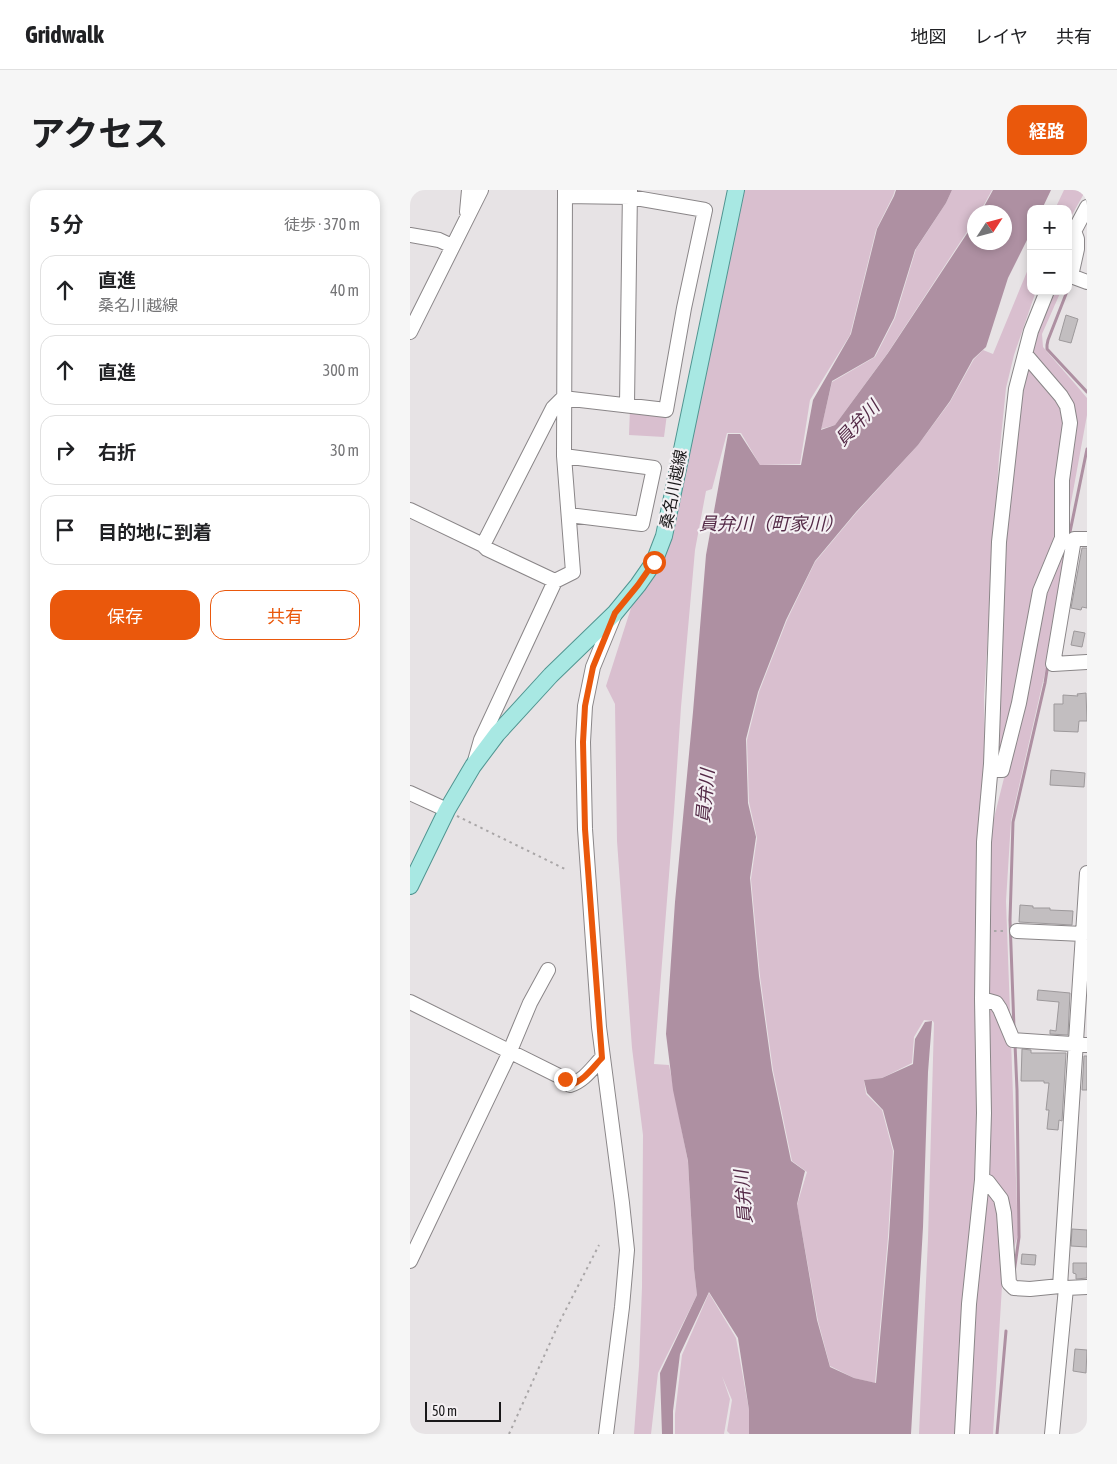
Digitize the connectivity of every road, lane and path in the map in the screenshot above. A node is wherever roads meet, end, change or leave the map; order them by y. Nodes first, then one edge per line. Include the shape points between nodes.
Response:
1 (469, 190) edge
2 (481, 190) edge
3 (736, 190) edge
4 (565, 193) edge
5 (630, 194) edge
6 (1087, 207) edge
7 (466, 220) junction
8 (410, 235) edge
9 (1072, 236) edge
10 (1072, 238) edge
11 (452, 246) junction
12 (1087, 282) edge
13 (1045, 295) edge
14 (410, 332) edge
15 (1025, 354) junction
16 (563, 398) junction
17 (627, 404) junction
18 (564, 456) junction
19 (410, 510) edge
20 (569, 515) junction
21 (1075, 539) edge
22 (483, 545) junction
23 (555, 581) junction
24 (615, 613) junction
25 (1087, 662) edge
26 (473, 766) junction
27 (991, 770) junction
28 (410, 793) edge
29 (447, 810) junction
30 (567, 870) dead end
31 (1087, 873) edge
32 (410, 886) edge
33 (1017, 931) dead end
34 (1083, 934) junction
35 (548, 970) dead end
36 (982, 999) junction
37 (410, 1002) edge
38 (1082, 1045) edge
39 (509, 1050) junction
40 (602, 1058) junction
41 (982, 1180) junction
42 (599, 1245) dead end
43 (410, 1261) edge
44 (1063, 1287) junction
45 (1087, 1287) edge
46 (509, 1434) edge
47 (606, 1434) edge
48 (962, 1434) edge
49 (1052, 1434) edge

1 - 7 street
2 - 7 street
3 - 24 main road, 桑名川越線 via 664,536 654,562
4 - 5 street
4 - 16 street
5 - 17 street
5 - 17 street via 705,210 666,410
6 - 9 street
7 - 11 street
8 - 11 street via 439,240
10 - 12 street via 1078,239 1071,276
11 - 14 street
13 - 15 street
15 - 21 street via 1067,406 1070,423 1062,480
15 - 27 street via 1016,389 999,542
16 - 17 street
16 - 18 street
16 - 22 street via 553,408
18 - 20 street
18 - 20 street via 654,468 642,524
19 - 22 street
20 - 23 street via 573,572
21 - 25 street via 1053,664
21 - 27 street via 1040,592 1002,770
22 - 23 street
23 - 26 street via 481,740
24 - 26 main road, 桑名川越線 via 551,675 497,734
24 - 40 street via 593,667 585,706 583,742 585,829
26 - 29 main road, 桑名川越線
27 - 36 street via 984,842
28 - 29 street
29 - 30 path
29 - 32 main road, 桑名川越線
31 - 34 street
33 - 34 street
34 - 38 street
35 - 39 street
36 - 38 street via 996,1003 1016,1041
36 - 41 street
37 - 39 street
38 - 44 street
39 - 40 street via 565,1079 570,1085 586,1075
39 - 43 street
40 - 47 street via 627,1250
41 - 44 street via 988,1182 1001,1199 1010,1283 1014,1288
41 - 48 street via 969,1304
42 - 46 path via 559,1323
44 - 45 street
44 - 49 street

